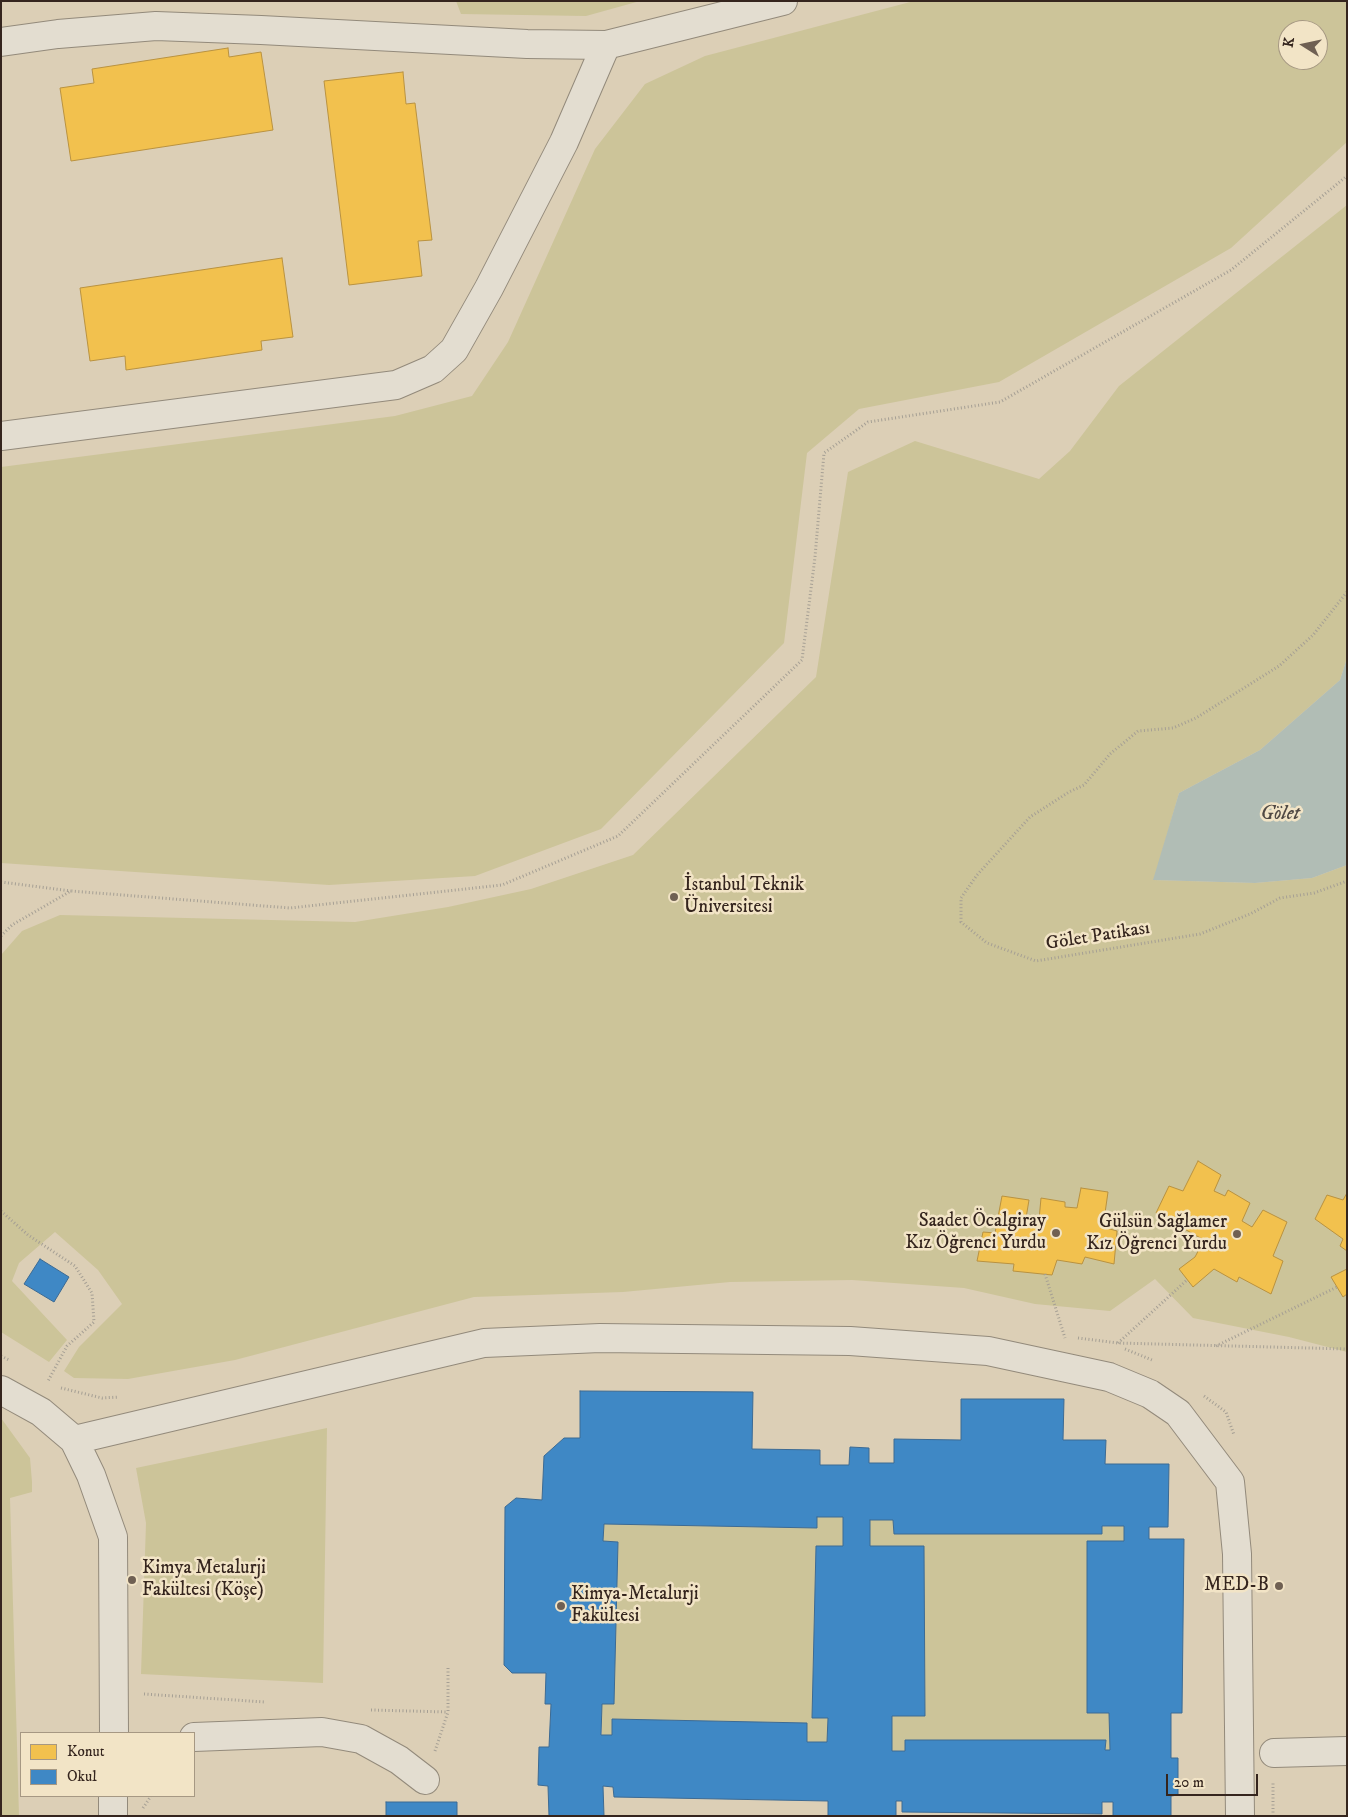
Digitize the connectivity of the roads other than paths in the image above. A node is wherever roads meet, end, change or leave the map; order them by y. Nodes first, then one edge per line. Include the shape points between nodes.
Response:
1 (783, 1) edge
2 (1, 42) edge
3 (606, 45) junction
4 (1, 436) edge
5 (1, 1390) edge
6 (74, 1440) junction
7 (114, 1732) edge
8 (195, 1737) edge
9 (1347, 1751) edge
10 (1274, 1752) road end
11 (425, 1780) road end
12 (113, 1797) edge
13 (113, 1816) edge
14 (1240, 1816) edge

1 - 3 street
2 - 3 street via 156,26
3 - 4 street via 564,142 488,288 454,350 432,369 396,385
5 - 6 street via 41,1412
6 - 7 street via 91,1475 113,1537
6 - 14 street via 484,1343 600,1338 850,1341 988,1351 1109,1377 1150,1394 1178,1413 1230,1482 1237,1554
8 - 11 street via 322,1732 361,1739 399,1760
9 - 10 street
12 - 13 street

